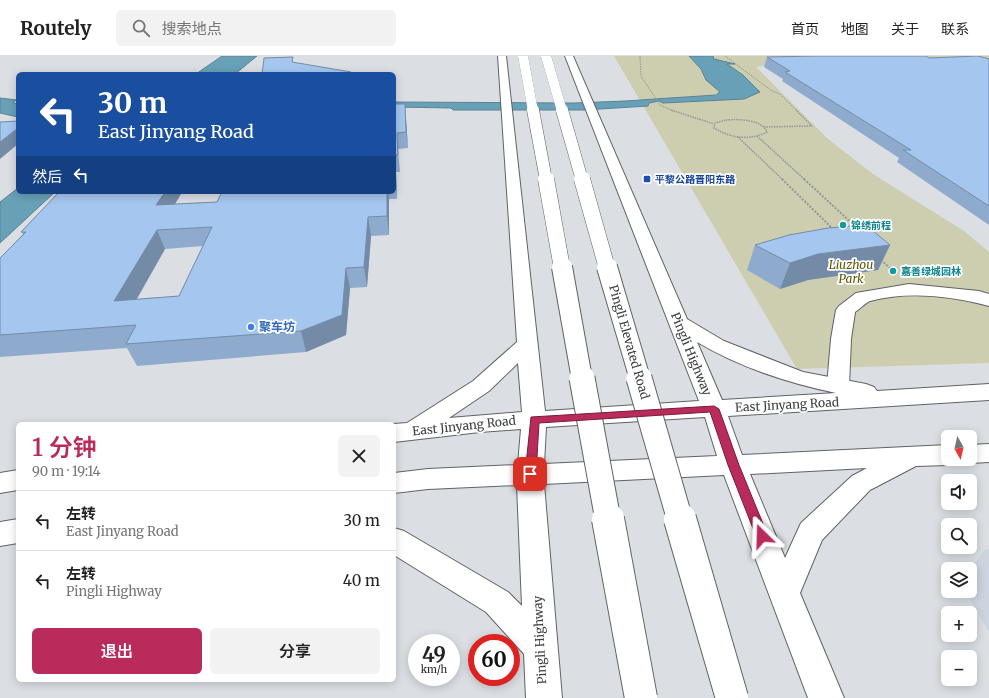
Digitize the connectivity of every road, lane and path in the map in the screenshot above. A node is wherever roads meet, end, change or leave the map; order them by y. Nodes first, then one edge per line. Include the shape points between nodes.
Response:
1 (502, 56) edge
2 (523, 56) edge
3 (546, 56) edge
4 (569, 56) edge
5 (640, 56) edge
6 (725, 56) edge
7 (714, 124) junction
8 (764, 127) junction
9 (738, 136) junction
10 (757, 136) junction
11 (834, 229) edge
12 (858, 229) edge
13 (875, 255) edge
14 (915, 291) junction
15 (989, 300) edge
16 (679, 323) junction
17 (528, 343) junction
18 (838, 386) junction
19 (989, 392) edge
20 (895, 398) junction
21 (714, 409) junction
22 (534, 420) junction
23 (402, 432) edge
24 (989, 453) edge
25 (977, 454) edge
26 (941, 455) edge
27 (916, 456) junction
28 (733, 465) junction
29 (530, 474) junction
30 (16, 480) edge
31 (0, 483) edge
32 (396, 483) edge
33 (16, 531) edge
34 (0, 534) edge
35 (396, 541) edge
36 (784, 593) junction
37 (541, 647) junction
38 (544, 698) edge
39 (641, 698) edge
40 (732, 698) edge
41 (826, 698) edge

1 - 17 main road, Pingli Highway
2 - 39 main road, bridge
3 - 40 main road, Pingli Elevated Road, bridge
4 - 16 main road, Pingli Highway
5 - 7 path via 642,76 660,105
6 - 8 path via 772,91 780,94 812,126
7 - 8 path via 734,120
7 - 9 path via 718,131
8 - 10 path via 766,132
9 - 10 path
9 - 11 path
10 - 12 path
13 - 14 path
14 - 15 main road via 972,295
14 - 18 main road via 863,297 846,310
16 - 18 main road via 717,345 798,378
16 - 21 main road, Pingli Highway
17 - 22 main road, Pingli Highway
17 - 23 main road via 481,386
18 - 20 main road
19 - 20 main road, East Jinyang Road
20 - 21 main road, East Jinyang Road
21 - 22 main road, East Jinyang Road
21 - 28 main road, Pingli Highway
22 - 23 main road, East Jinyang Road
22 - 29 main road, Pingli Highway
24 - 25 main road
26 - 27 main road
27 - 28 main road
27 - 36 main road via 860,483 811,532
28 - 29 main road
28 - 36 main road, Pingli Highway
29 - 32 main road
29 - 37 main road, Pingli Highway
30 - 31 main road
33 - 34 main road
35 - 37 main road via 497,602
36 - 41 main road, Pingli Highway
37 - 38 main road, Pingli Highway

